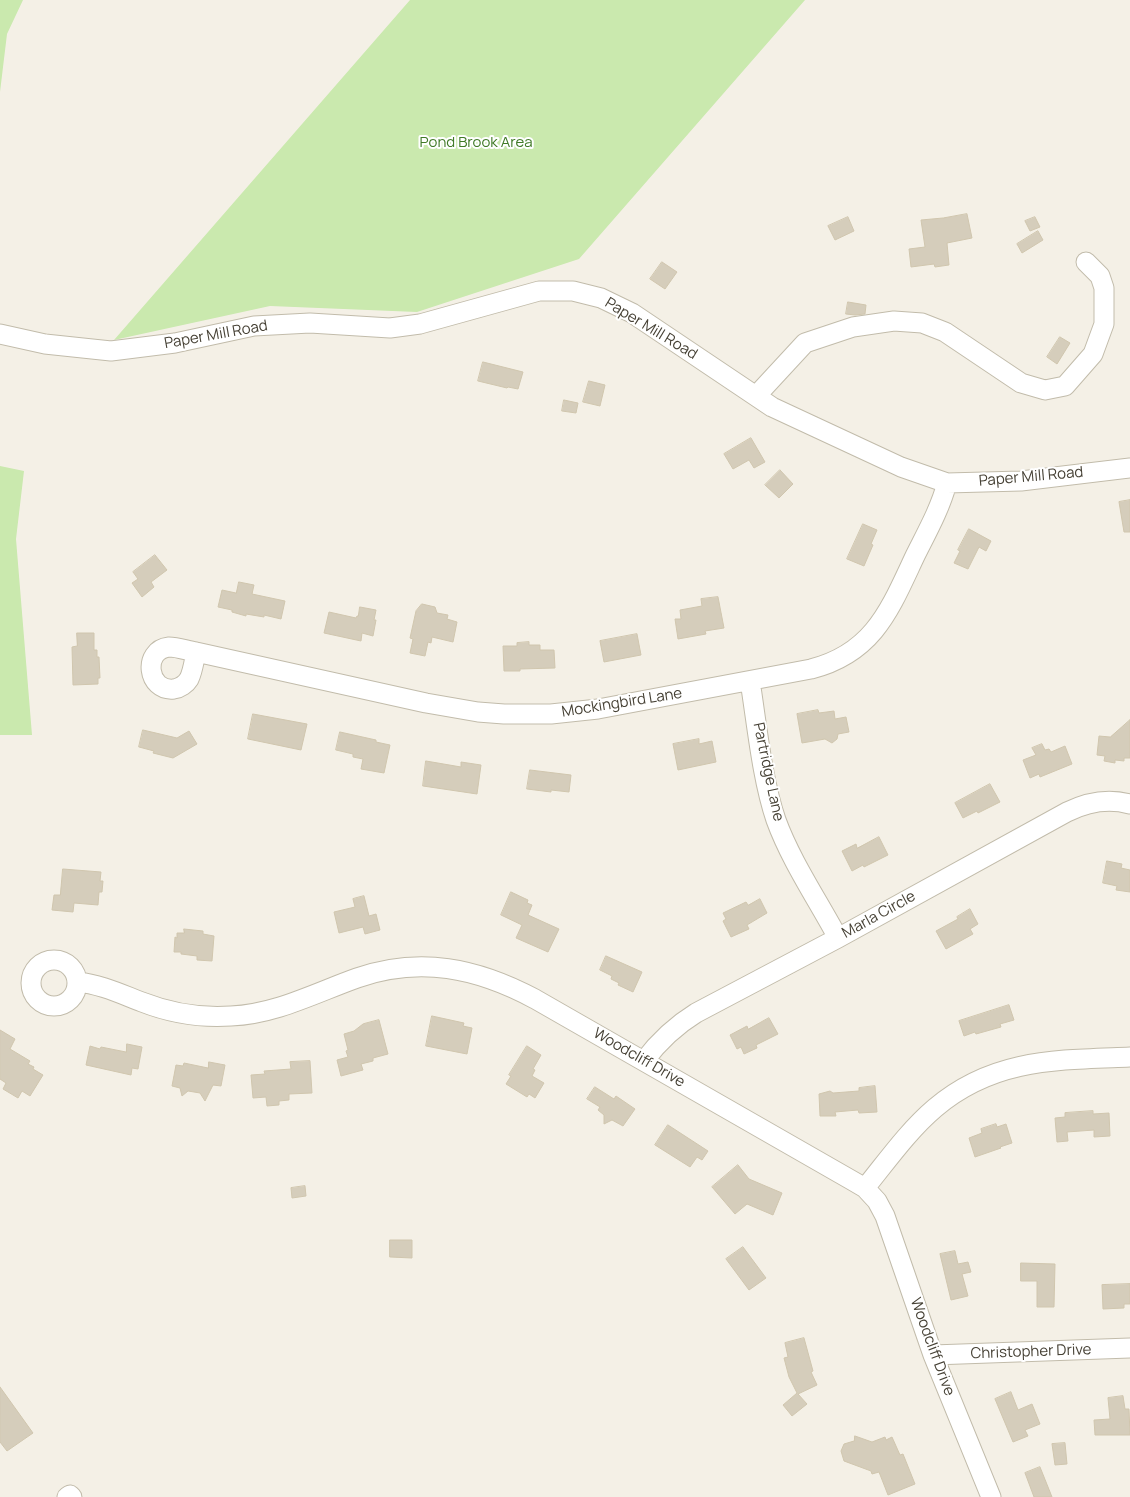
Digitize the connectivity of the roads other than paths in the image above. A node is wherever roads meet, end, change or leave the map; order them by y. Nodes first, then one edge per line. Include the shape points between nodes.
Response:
1 (1086, 262) dead end
2 (0, 334) edge
3 (756, 396) junction
4 (1130, 468) edge
5 (947, 483) junction
6 (196, 652) dead end
7 (750, 681) junction
8 (1130, 804) edge
9 (838, 938) junction
10 (77, 982) dead end
11 (1130, 1057) edge
12 (644, 1061) junction
13 (865, 1188) junction
14 (1130, 1348) edge
15 (933, 1355) junction
16 (67, 1497) edge
17 (72, 1497) edge
18 (991, 1497) edge

1 - 3 street via 1100,276 1104,288 1104,324 1093,354 1064,386 1045,390 1021,383 945,332 922,323 894,321 852,327 806,343
2 - 3 street, Paper Mill Road via 45,344 111,351 175,343 254,326 310,323 390,328 420,324 539,291 573,291 601,298 632,313
3 - 5 street, Paper Mill Road via 772,407 901,468
4 - 5 street, Paper Mill Road via 1021,481
5 - 7 street, Mockingbird Lane via 938,510 893,602 865,640 846,656 823,666
6 - 7 street, Mockingbird Lane via 426,703 504,714 590,710
7 - 9 street, Partridge Lane via 776,818 791,853
8 - 9 street, Marla Circle via 1105,801 1080,806
9 - 12 street, Marla Circle via 682,1022
10 - 12 street, Woodcliff Drive via 98,985 161,1009 197,1016 231,1016 264,1012 390,969 424,966 456,969 519,990
11 - 13 street via 1033,1063 1012,1067 970,1085 950,1096 921,1121
12 - 13 street, Woodcliff Drive
13 - 15 street, Woodcliff Drive via 885,1216
14 - 15 street, Christopher Drive
15 - 18 street, Woodcliff Drive
16 - 17 street via 70,1494

